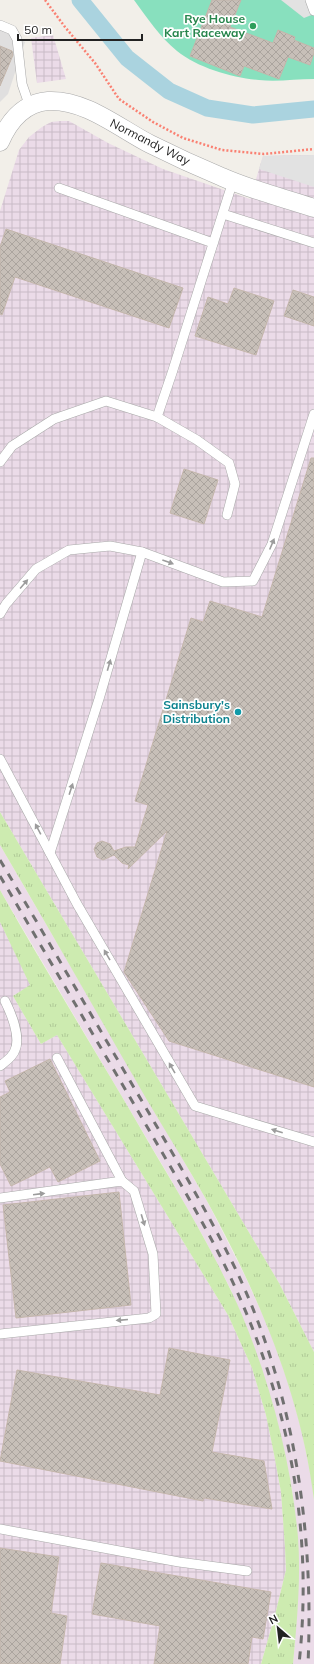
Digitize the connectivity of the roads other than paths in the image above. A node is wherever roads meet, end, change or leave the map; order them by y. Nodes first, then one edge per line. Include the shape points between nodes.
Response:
1 (310, 0) edge
2 (314, 11) edge
3 (0, 25) edge
4 (30, 107) junction
5 (0, 142) edge
6 (233, 181) junction
7 (58, 188) dead end
8 (314, 208) edge
9 (223, 214) junction
10 (214, 243) junction
11 (314, 243) edge
12 (314, 414) edge
13 (157, 417) junction
14 (0, 462) edge
15 (227, 515) dead end
16 (142, 552) junction
17 (0, 614) edge
18 (0, 759) edge
19 (50, 853) junction
20 (5, 1001) dead end
21 (56, 1058) dead end
22 (0, 1066) edge
23 (314, 1142) edge
24 (122, 1182) junction
25 (0, 1198) edge
26 (0, 1334) edge
27 (0, 1530) edge
28 (247, 1570) dead end

1 - 2 lane
3 - 4 lane via 12,30 17,39 22,84
4 - 5 street, Normandy Way via 16,116
4 - 6 street, Normandy Way via 48,101 69,102 90,110 150,144
6 - 8 street, Normandy Way
6 - 9 lane
7 - 10 lane
9 - 10 lane
9 - 11 lane
10 - 13 lane
16 -> 12 lane via 223,582 253,581 272,544
13 - 14 lane via 106,401 54,419 12,446
13 - 15 lane via 197,440 229,463 236,484
17 -> 16 lane via 36,569 69,550 110,546
19 -> 16 lane
19 -> 18 lane
23 -> 19 lane via 195,1106
20 - 22 lane via 15,1027 16,1050
21 - 24 lane
25 -> 24 lane
24 -> 26 lane via 134,1191 153,1254 156,1314 149,1318
27 - 28 lane via 179,1562

